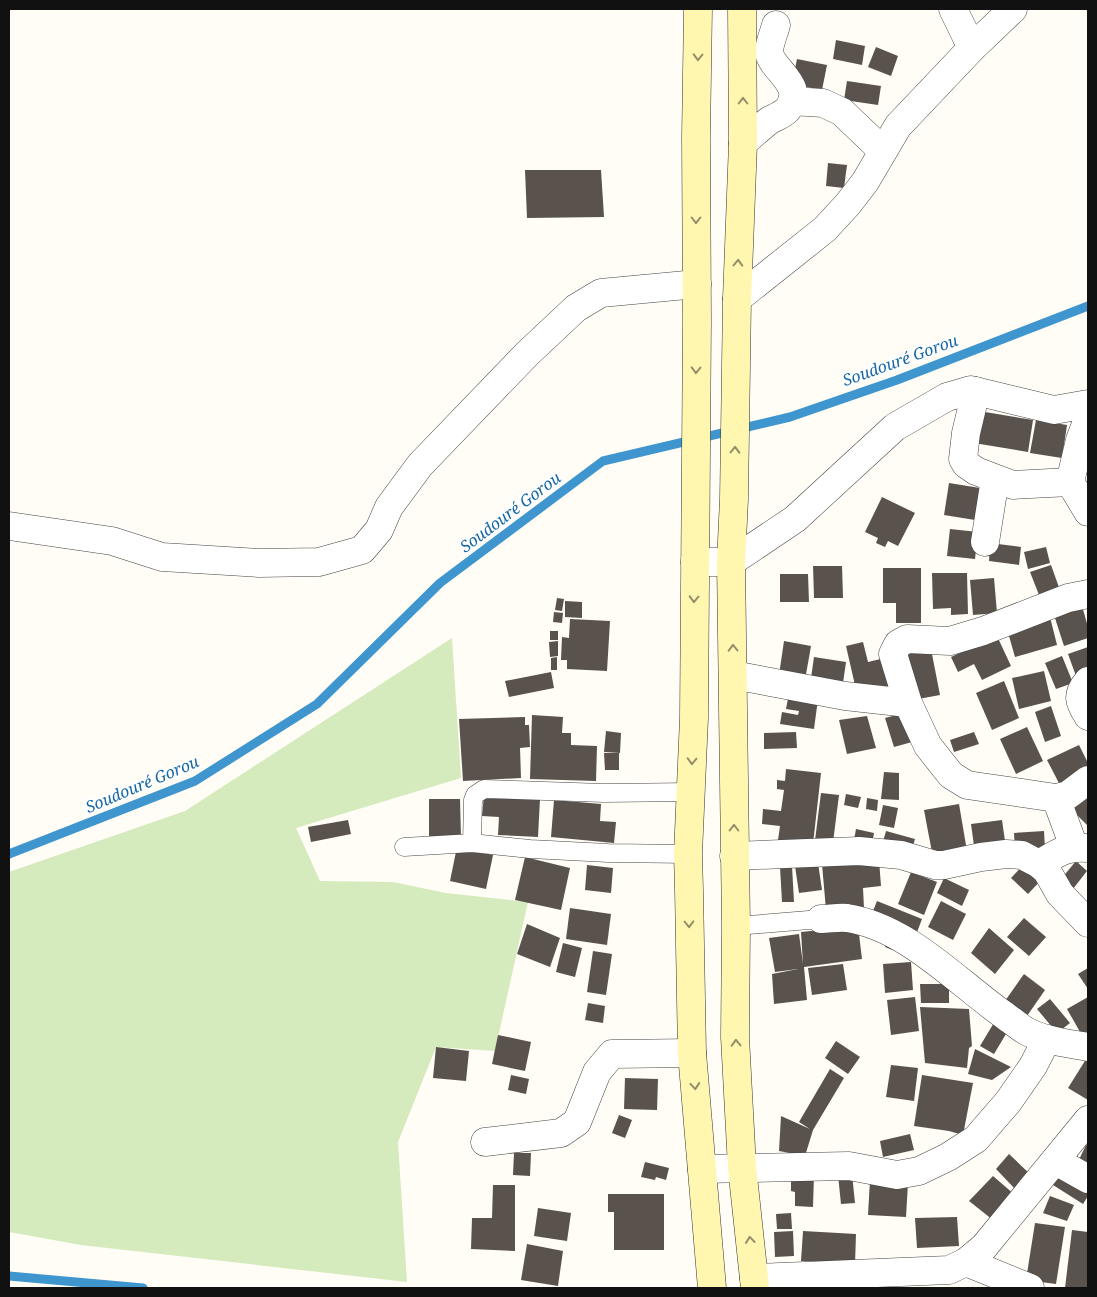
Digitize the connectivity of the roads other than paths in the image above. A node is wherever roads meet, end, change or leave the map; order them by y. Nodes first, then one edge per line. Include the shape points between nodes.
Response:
1 (698, 9) edge
2 (742, 9) edge
3 (953, 9) edge
4 (1013, 9) edge
5 (776, 25) dead end
6 (972, 48) junction
7 (792, 101) junction
8 (743, 143) junction
9 (883, 151) junction
10 (696, 284) junction
11 (737, 306) junction
12 (976, 391) junction
13 (1088, 404) edge
14 (1088, 419) edge
15 (995, 479) junction
16 (1070, 482) junction
17 (1088, 512) edge
18 (9, 526) edge
19 (985, 542) dead end
20 (695, 562) junction
21 (731, 562) junction
22 (1088, 594) edge
23 (734, 675) junction
24 (1088, 681) edge
25 (908, 703) junction
26 (1088, 716) edge
27 (1088, 780) edge
28 (691, 792) junction
29 (1056, 798) junction
30 (472, 843) junction
31 (404, 847) dead end
32 (1081, 847) edge
33 (688, 854) junction
34 (734, 856) junction
35 (1039, 864) junction
36 (821, 919) joint
37 (1088, 923) edge
38 (736, 926) junction
39 (1047, 1039) junction
40 (1088, 1046) edge
41 (692, 1053) junction
42 (1088, 1120) edge
43 (485, 1142) dead end
44 (1056, 1161) junction
45 (742, 1168) junction
46 (702, 1169) junction
47 (1088, 1179) edge
48 (966, 1262) junction
49 (755, 1283) edge
50 (712, 1288) edge
51 (1030, 1288) edge

1 -> 10 main road
8 -> 2 main road
3 - 6 street
4 - 6 street
5 - 7 street via 769,51 775,65 789,80
6 - 9 street via 898,126
7 - 8 street via 786,111
7 - 9 street via 824,102 842,112
11 -> 8 main road
9 - 11 street via 865,182 825,229
10 - 18 street via 601,293 576,308 526,354 420,465 389,507 379,530 362,550 319,562 258,563 162,557 112,540
10 -> 20 main road
21 -> 11 main road
12 - 13 street via 1054,410
12 - 15 street via 963,459 970,468
12 - 21 street via 947,397 895,427 795,519
14 - 16 street
15 - 16 street via 1013,485
15 - 19 street
16 - 17 street
20 - 21 street
20 -> 28 main road
23 -> 21 main road
22 - 25 street via 1068,598 950,641 907,640 898,644 893,654
23 - 25 street via 845,696
34 -> 23 main road
24 - 26 street via 1079,697
25 - 29 street via 928,746 951,775 967,785
27 - 29 street via 1068,795
28 - 30 lane via 484,789 473,800
28 - 33 main road
29 - 32 street
30 - 31 lane
30 - 33 lane via 608,853
32 - 35 street via 1064,849
33 -> 41 main road
34 - 35 street via 859,850 901,855 944,866 1006,854 1022,855
34 - 38 main road
35 - 37 street via 1047,871 1060,894
36 - 38 lane
36 - 39 street via 847,918 882,928 907,941 1025,1030
45 -> 38 main road via 735,1037
39 - 40 street
39 - 45 street via 1008,1102 976,1139 919,1172 897,1175 849,1166
41 - 43 street via 612,1054 597,1072 577,1122 561,1133
41 -> 46 main road
42 - 44 street
44 - 47 street
44 - 48 street via 984,1247
45 - 46 street
49 -> 45 main road
46 - 50 main road
48 - 49 street via 949,1270
48 - 51 street

